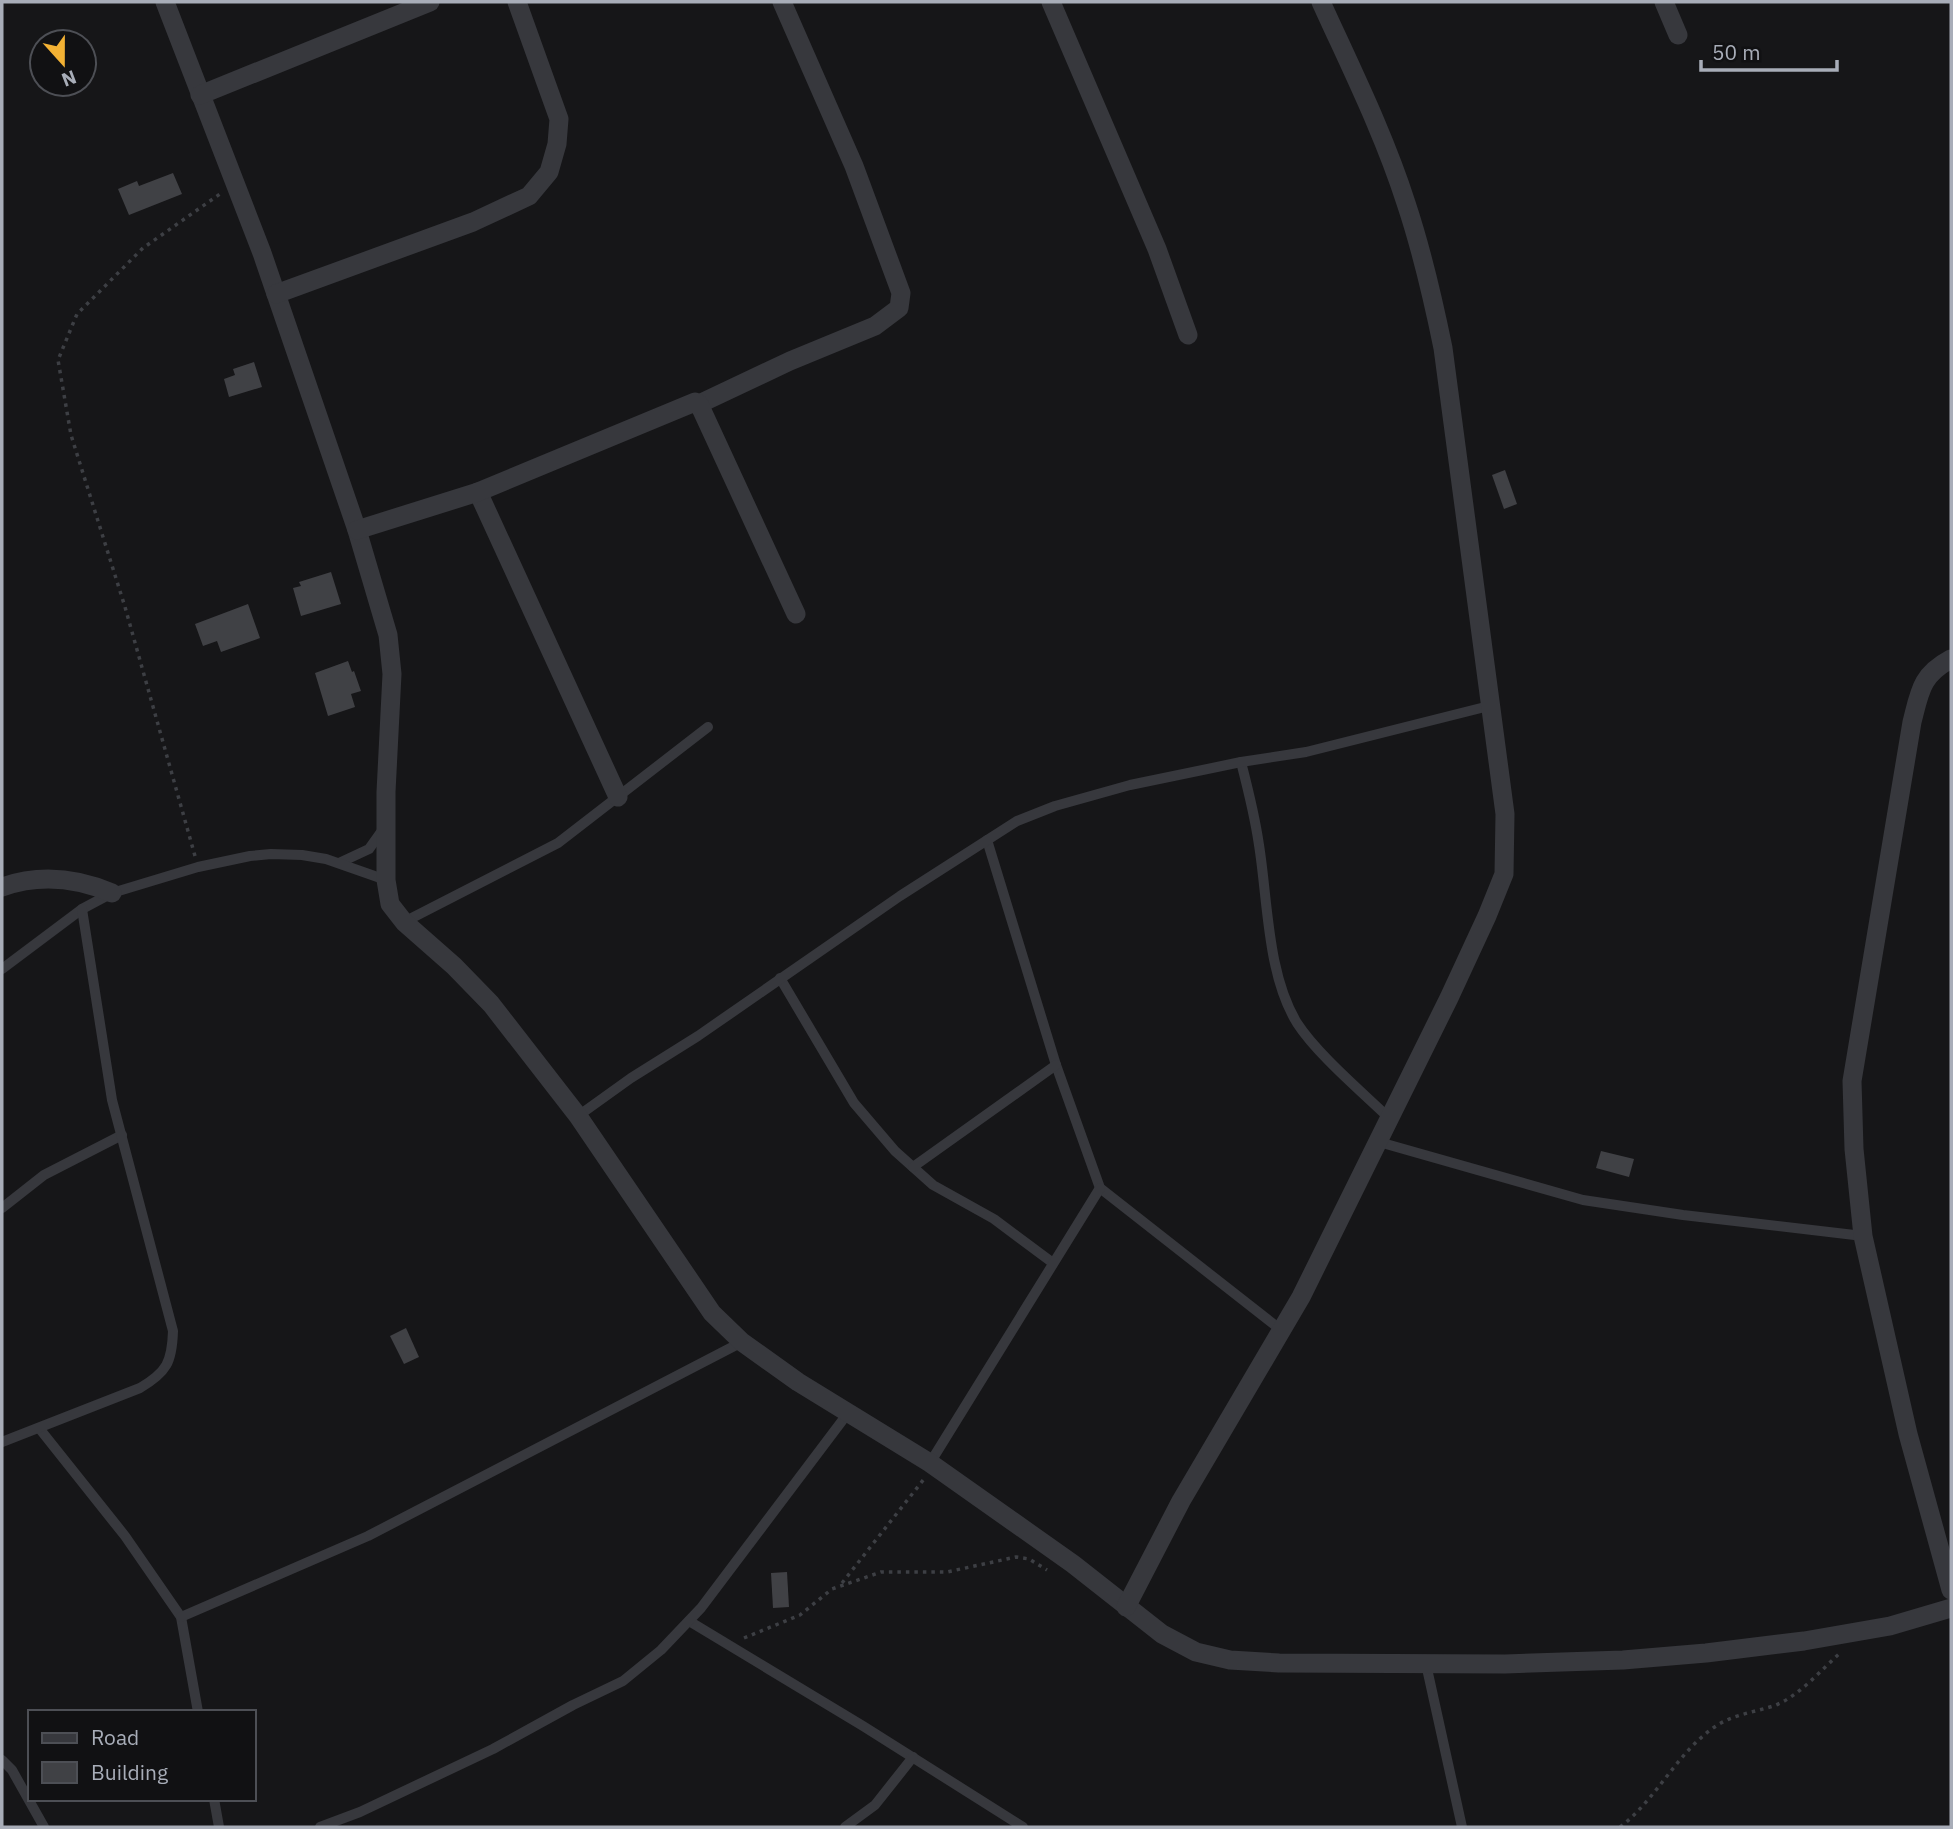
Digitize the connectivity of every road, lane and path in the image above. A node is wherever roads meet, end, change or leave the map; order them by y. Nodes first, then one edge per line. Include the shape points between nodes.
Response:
1 (165, 2) edge
2 (430, 2) edge
3 (517, 2) edge
4 (782, 2) edge
5 (1051, 2) edge
6 (1321, 2) edge
7 (1664, 2) edge
8 (1678, 35) dead end
9 (200, 95) junction
10 (236, 183) junction
11 (276, 294) junction
12 (1188, 335) dead end
13 (699, 404) junction
14 (478, 492) junction
15 (357, 530) junction
16 (796, 614) dead end
17 (1951, 659) edge
18 (1489, 706) junction
19 (708, 727) dead end
20 (1241, 762) junction
21 (618, 797) junction
22 (387, 824) junction
23 (987, 840) junction
24 (339, 863) junction
25 (198, 867) junction
26 (386, 880) junction
27 (2, 887) edge
28 (112, 893) junction
29 (82, 909) junction
30 (404, 922) junction
31 (2, 970) edge
32 (780, 978) junction
33 (1056, 1065) junction
34 (578, 1116) junction
35 (1390, 1120) junction
36 (122, 1135) junction
37 (1379, 1142) junction
38 (913, 1167) junction
39 (1100, 1188) junction
40 (2, 1208) edge
41 (1863, 1236) junction
42 (1053, 1263) junction
43 (1281, 1330) junction
44 (742, 1342) junction
45 (848, 1413) junction
46 (38, 1428) junction
47 (2, 1442) edge
48 (932, 1465) junction
49 (1052, 1573) dead end
50 (839, 1586) junction
51 (1951, 1590) edge
52 (1126, 1607) junction
53 (1951, 1608) edge
54 (180, 1617) junction
55 (689, 1621) junction
56 (1866, 1630) junction
57 (727, 1644) junction
58 (1426, 1664) junction
59 (198, 1710) edge
60 (913, 1757) junction
61 (2, 1760) edge
62 (28, 1798) edge
63 (29, 1801) edge
64 (214, 1801) edge
65 (44, 1827) edge
66 (219, 1827) edge
67 (320, 1827) edge
68 (845, 1827) edge
69 (1023, 1827) edge
70 (1462, 1827) edge
71 (1620, 1827) edge

1 - 9 street
2 - 9 street
3 - 11 street via 559,118 549,172 529,196 472,222
4 - 13 street via 854,166 901,293 899,309 875,326
5 - 12 street via 1157,249
6 - 18 street via 1405,201 1429,281 1443,348
7 - 8 street
9 - 10 street
10 - 11 street
10 - 25 path via 143,248 86,304 77,314 58,360 71,435
11 - 15 street
13 - 14 street via 688,403
13 - 16 street
14 - 15 street
14 - 21 street
15 - 22 street via 388,635
17 - 41 street via 1935,667 1921,687 1912,722 1852,1081
18 - 20 lane via 1306,752
18 - 35 street via 1505,814 1504,873
19 - 21 lane
20 - 23 lane via 1055,806 1017,821
20 - 35 lane via 1286,1002 1314,1044
21 - 30 lane via 558,843
22 - 24 lane via 369,849
22 - 26 street
23 - 32 lane
23 - 33 lane
24 - 25 lane via 271,854
24 - 26 lane
25 - 28 lane
26 - 30 street via 390,904
27 - 28 street via 46,879 89,883
28 - 29 lane
29 - 31 lane
29 - 36 lane via 112,1100
30 - 34 street via 491,1004
32 - 34 lane
32 - 38 lane via 854,1103
33 - 38 lane
33 - 39 lane
34 - 44 street via 712,1313
35 - 37 street
36 - 40 lane via 44,1175
36 - 46 lane via 173,1331 170,1361 158,1377 140,1388
37 - 41 lane via 1583,1199
37 - 43 street
38 - 42 lane via 933,1185 993,1219
39 - 42 lane
39 - 43 lane
41 - 51 street via 1908,1434
42 - 48 lane
43 - 52 street via 1181,1501
44 - 45 street
44 - 54 lane via 368,1536
45 - 48 street
45 - 55 lane
46 - 47 lane
46 - 54 lane via 125,1536
48 - 50 path
48 - 52 street
49 - 50 path via 1016,1557 947,1572 881,1572
50 - 57 path via 800,1615
52 - 58 street via 1196,1652 1230,1660
53 - 56 street
54 - 59 lane
55 - 57 lane
55 - 67 lane via 623,1681 493,1749
56 - 58 street via 1752,1648 1637,1658
56 - 71 path via 1779,1703 1734,1716 1702,1737 1651,1799
57 - 60 lane
58 - 70 lane
60 - 68 lane via 875,1805
60 - 69 lane
61 - 62 lane
63 - 65 lane
64 - 66 lane

